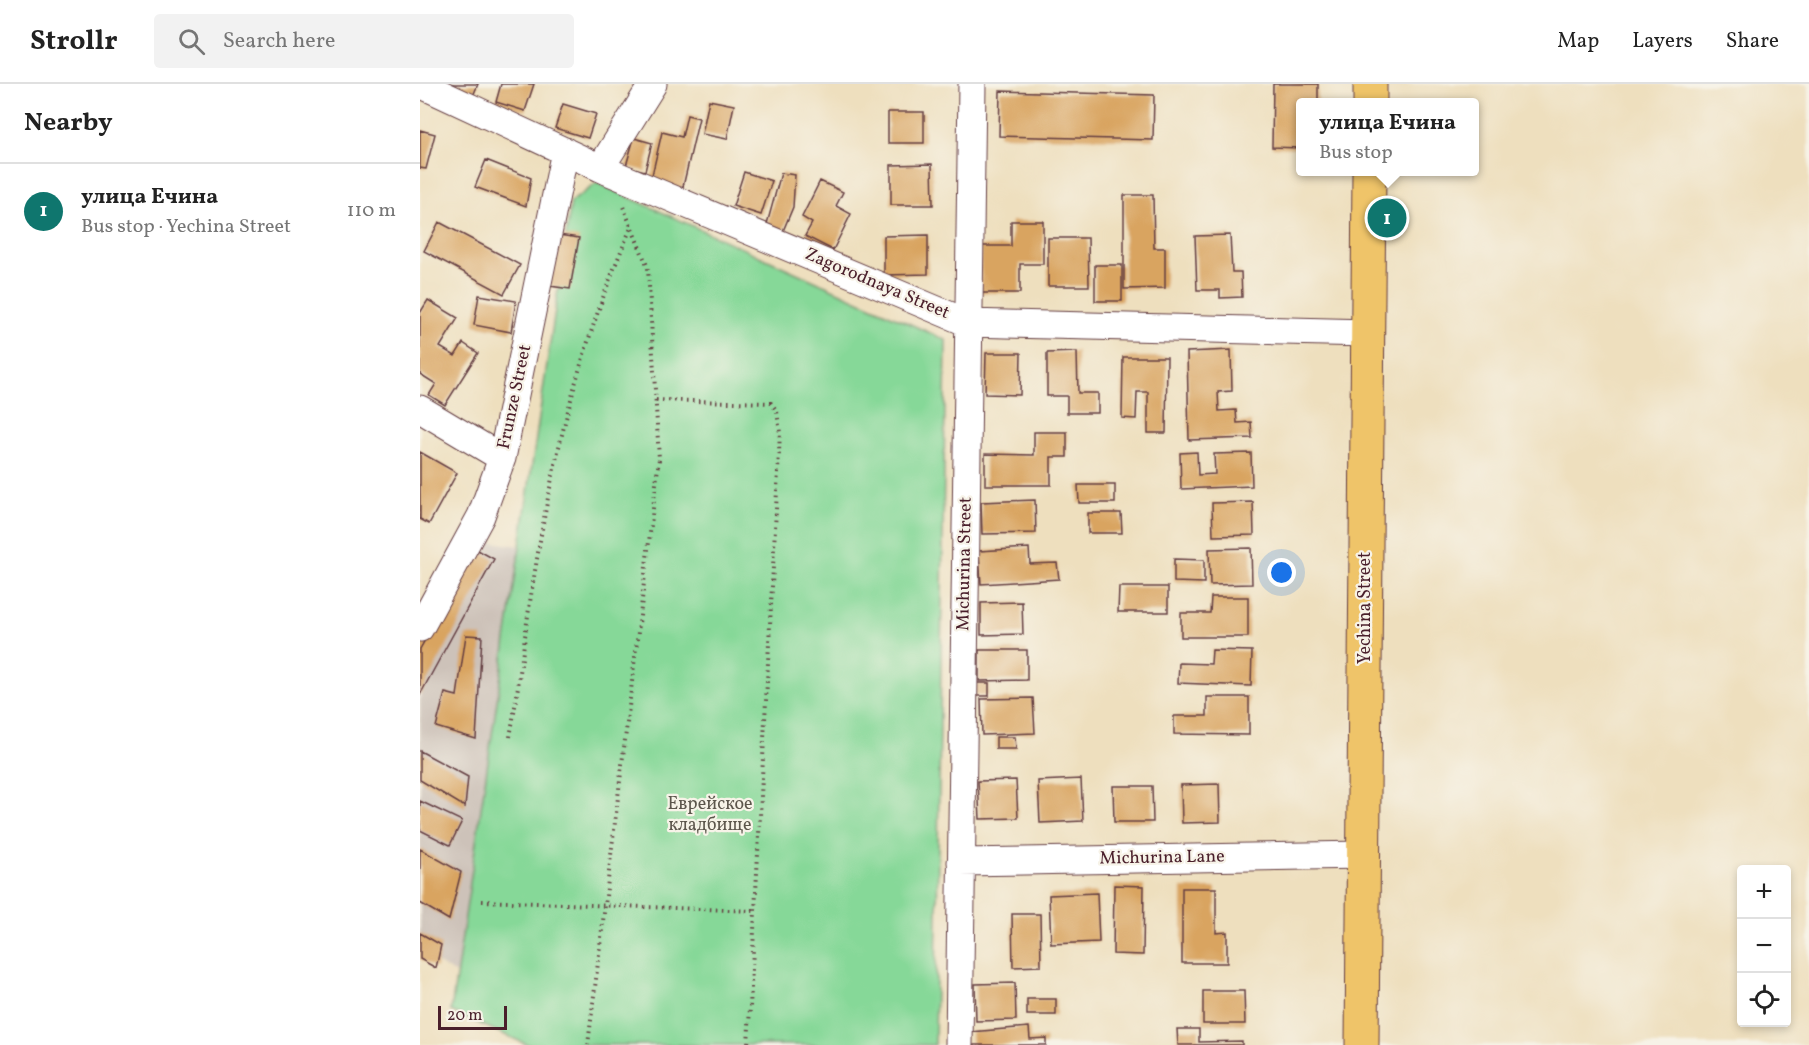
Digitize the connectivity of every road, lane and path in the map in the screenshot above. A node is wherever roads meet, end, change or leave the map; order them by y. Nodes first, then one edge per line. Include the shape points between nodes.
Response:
1 (420, 84) edge
2 (653, 84) edge
3 (972, 84) edge
4 (565, 151) junction
5 (604, 169) junction
6 (1369, 176) edge
7 (631, 227) junction
8 (968, 323) junction
9 (1368, 333) junction
10 (656, 400) junction
11 (420, 409) edge
12 (502, 458) junction
13 (420, 628) edge
14 (510, 737) dead end
15 (1363, 855) junction
16 (961, 862) junction
17 (482, 901) dead end
18 (605, 907) junction
19 (756, 911) junction
20 (588, 1045) edge
21 (748, 1045) edge
22 (959, 1045) edge
23 (1362, 1045) edge

1 - 4 street, Zagorodnaya Street
2 - 5 street
3 - 8 street, Michurina Street
4 - 5 street, Zagorodnaya Street
4 - 12 street, Frunze Street
5 - 7 path
5 - 8 street, Zagorodnaya Street
6 - 9 main road, Yechina Street
7 - 10 path via 648,268
7 - 14 path via 567,415 536,564
8 - 9 street, Zagorodnaya Street
8 - 16 street, Michurina Street
9 - 15 main road, Yechina Street
10 - 18 path via 659,459
10 - 19 path via 771,404 777,411 780,433 772,630
11 - 12 street
12 - 13 street, Frunze Street via 481,516
15 - 16 street, Michurina Lane
15 - 23 main road, Yechina Street
16 - 22 street, Michurina Street
17 - 18 path
18 - 19 path
18 - 20 path
19 - 21 path

